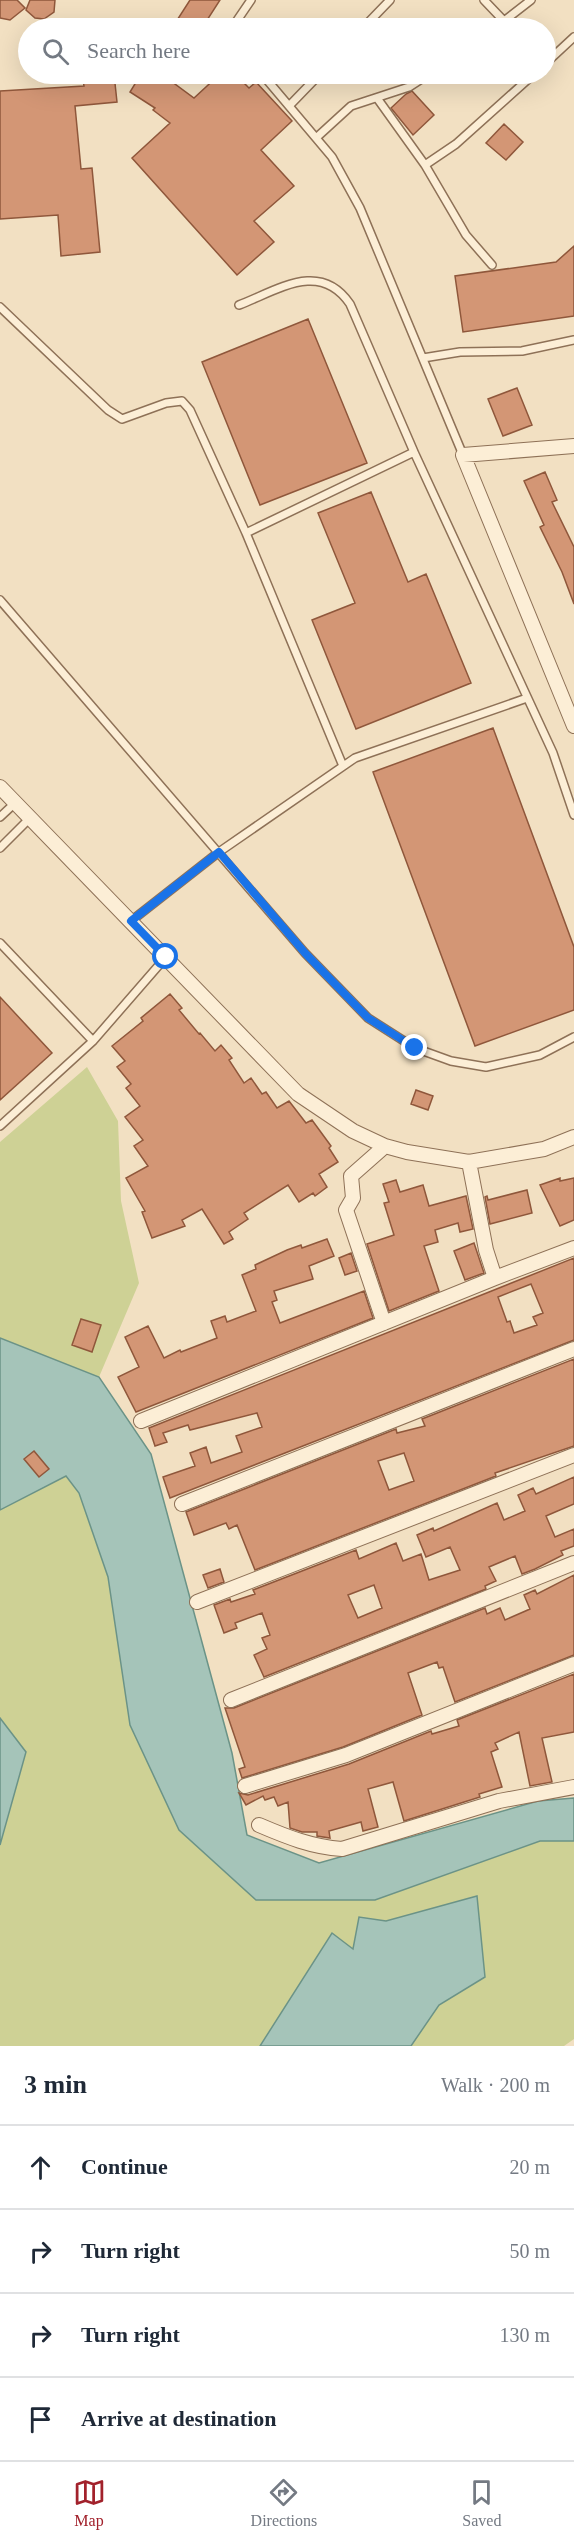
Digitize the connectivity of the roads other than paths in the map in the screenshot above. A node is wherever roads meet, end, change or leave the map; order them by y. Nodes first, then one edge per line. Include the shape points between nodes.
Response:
1 (251, 0) edge
2 (390, 0) edge
3 (484, 0) edge
4 (531, 0) edge
5 (239, 18) edge
6 (373, 18) edge
7 (501, 18) edge
8 (508, 18) edge
9 (574, 37) edge
10 (556, 54) edge
11 (270, 84) edge
12 (310, 84) edge
13 (414, 84) edge
14 (523, 84) edge
15 (377, 98) junction
16 (289, 106) junction
17 (316, 138) junction
18 (425, 165) junction
19 (492, 265) dead end
20 (239, 305) dead end
21 (0, 307) edge
22 (574, 340) edge
23 (423, 357) junction
24 (574, 446) edge
25 (414, 452) junction
26 (463, 455) junction
27 (246, 534) junction
28 (0, 600) edge
29 (527, 698) junction
30 (571, 711) edge
31 (574, 726) edge
32 (343, 766) junction
33 (0, 787) edge
34 (15, 804) junction
35 (574, 815) edge
36 (0, 817) edge
37 (29, 819) junction
38 (0, 848) edge
39 (219, 852) junction
40 (131, 921) junction
41 (0, 943) edge
42 (166, 957) junction
43 (574, 1037) edge
44 (93, 1041) junction
45 (0, 1126) edge
46 (574, 1137) edge
47 (385, 1146) junction
48 (469, 1162) junction
49 (574, 1248) edge
50 (495, 1278) junction
51 (384, 1323) junction
52 (574, 1349) edge
53 (141, 1421) dead end
54 (574, 1455) edge
55 (182, 1504) dead end
56 (574, 1563) edge
57 (197, 1602) dead end
58 (574, 1664) edge
59 (231, 1701) dead end
60 (245, 1786) dead end
61 (574, 1787) edge
62 (259, 1825) dead end

1 - 5 lane
2 - 6 lane
3 - 7 lane
4 - 8 lane
9 - 10 lane
11 - 16 lane
12 - 16 lane
13 - 15 lane
14 - 18 lane via 456,144
15 - 17 lane via 351,106
15 - 18 lane
16 - 17 lane
17 - 23 lane via 332,157 360,208
18 - 19 lane via 466,235
20 - 25 lane via 309,279 328,283 342,292
21 - 27 lane via 108,411 122,419 182,401 190,410
22 - 23 lane via 522,351
23 - 26 lane
24 - 26 street
25 - 27 lane
25 - 29 lane
26 - 30 street
27 - 32 lane
28 - 39 lane
29 - 32 lane via 355,758
29 - 35 lane via 553,753
30 - 31 street
32 - 39 lane
33 - 34 street
34 - 36 lane
34 - 37 street
37 - 38 lane
37 - 40 street
39 - 40 lane
39 - 43 lane via 305,953 368,1018 415,1048 486,1067 540,1055
40 - 42 street
41 - 44 lane
42 - 44 lane
42 - 47 street via 298,1094 353,1131
44 - 45 lane
46 - 48 street via 544,1149
47 - 48 street
47 - 51 street via 351,1176 353,1198 346,1210
48 - 50 street
49 - 50 street
50 - 51 street
51 - 53 street
52 - 55 street
54 - 57 street
56 - 59 street
58 - 60 street via 346,1755
61 - 62 street via 499,1801 342,1849 294,1840

